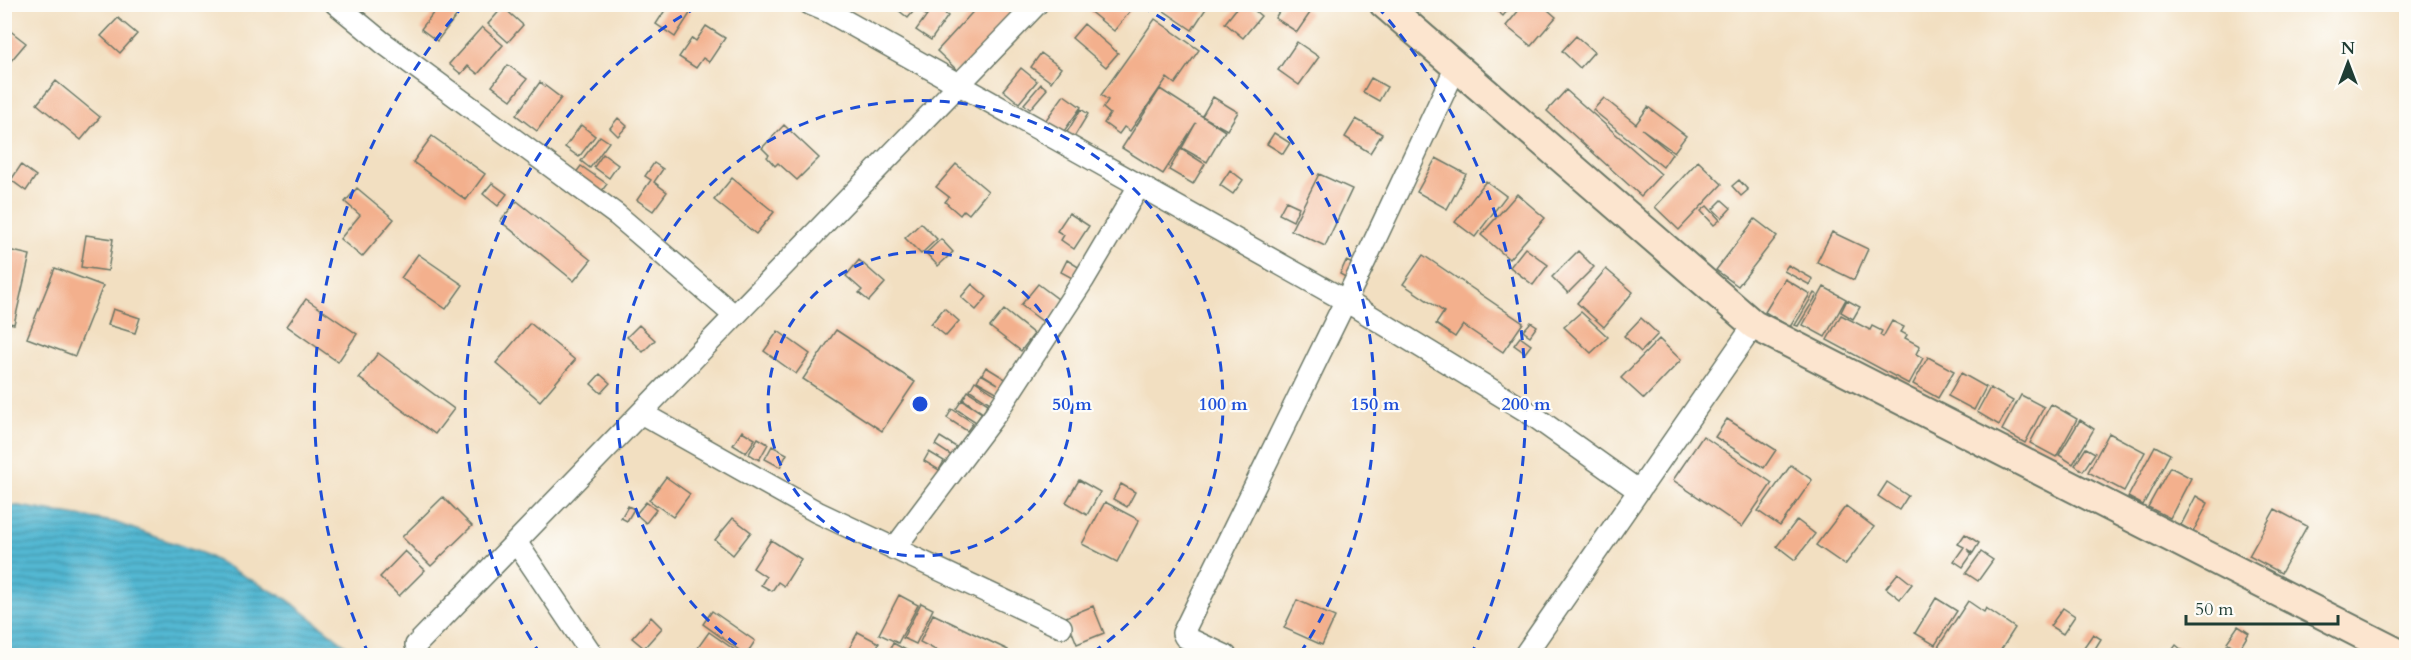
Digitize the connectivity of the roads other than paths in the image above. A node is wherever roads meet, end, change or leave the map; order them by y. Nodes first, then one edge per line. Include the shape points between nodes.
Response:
1 (336, 4) edge
2 (810, 4) edge
3 (1037, 4) edge
4 (1384, 4) edge
5 (1456, 67) junction
6 (959, 85) junction
7 (1139, 186) junction
8 (1346, 301) junction
9 (735, 316) junction
10 (1754, 325) junction
11 (641, 414) junction
12 (1639, 491) junction
13 (516, 542) junction
14 (894, 549) junction
15 (1061, 627) dead end
16 (416, 645) dead end
17 (593, 656) edge
18 (1226, 656) edge
19 (1524, 656) edge
20 (2404, 656) edge

1 - 9 street via 617,215
2 - 6 street
3 - 6 street
4 - 5 main road
5 - 8 street
5 - 10 main road
6 - 7 street
6 - 9 street
7 - 8 street
7 - 14 street via 995,415
8 - 12 street via 1528,412
8 - 18 street via 1183,633
9 - 11 street
10 - 12 street
10 - 20 main road
11 - 13 street
11 - 14 street via 817,512
12 - 19 street
13 - 16 street
13 - 17 street
14 - 15 street

